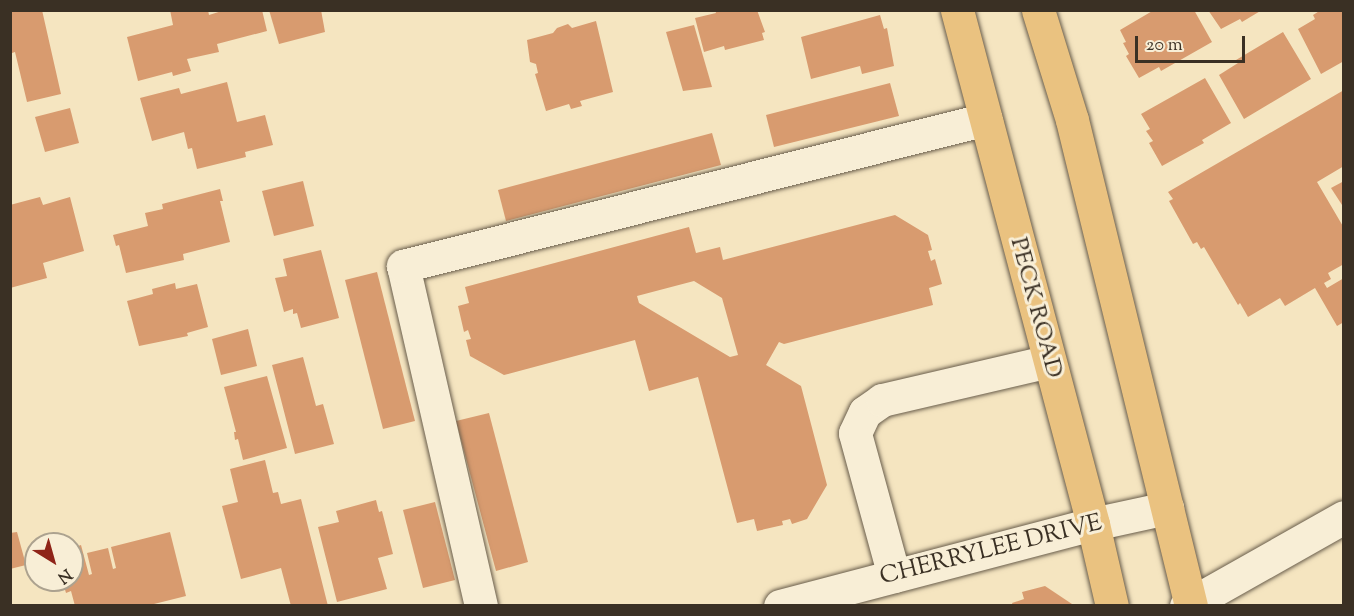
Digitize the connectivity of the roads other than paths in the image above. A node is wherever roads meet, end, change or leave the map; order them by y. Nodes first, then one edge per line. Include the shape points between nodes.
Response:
1 (957, 10) edge
2 (1038, 10) edge
3 (986, 119) junction
4 (1049, 361) junction
5 (1167, 508) junction
6 (1344, 517) edge
7 (1093, 524) junction
8 (894, 576) junction
9 (1189, 605) edge
10 (481, 606) edge
11 (780, 606) edge
12 (1112, 606) edge

1 - 3 main road, PECK ROAD
2 - 5 main road via 1072,120
3 - 4 main road, PECK ROAD
3 - 10 street via 403,266
4 - 7 main road, PECK ROAD
4 - 8 street via 882,400 865,412 855,433
5 - 7 street, CHERRYLEE DRIVE
5 - 9 main road
6 - 9 street
7 - 8 street, CHERRYLEE DRIVE
7 - 12 main road, PECK ROAD
8 - 11 street, CHERRYLEE DRIVE

